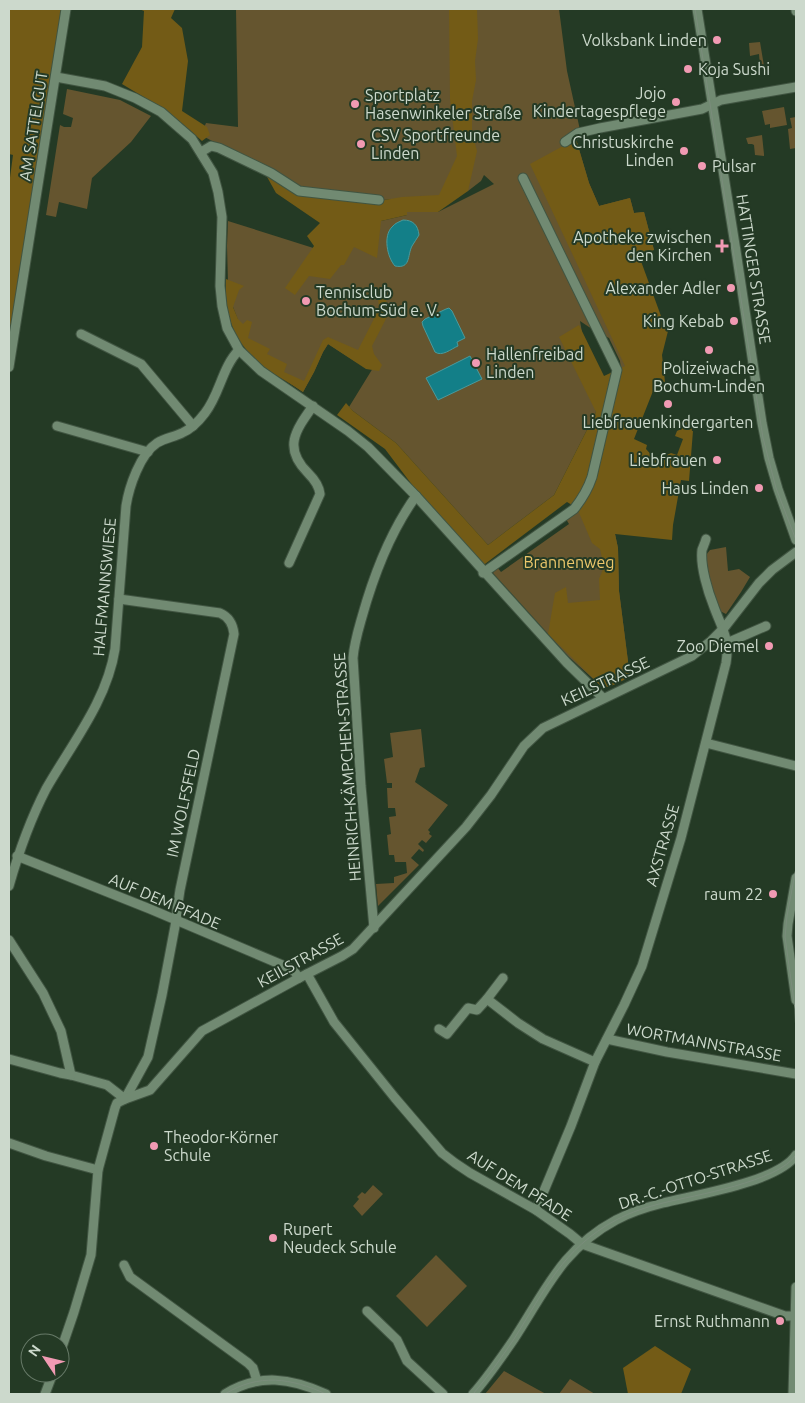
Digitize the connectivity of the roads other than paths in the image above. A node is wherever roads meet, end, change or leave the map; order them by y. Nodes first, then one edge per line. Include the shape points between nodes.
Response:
1 (66, 9) edge
2 (696, 9) edge
3 (56, 77) junction
4 (796, 87) edge
5 (712, 104) junction
6 (565, 142) dead end
7 (201, 152) junction
8 (523, 178) dead end
9 (379, 200) dead end
10 (81, 334) dead end
11 (239, 350) junction
12 (9, 367) edge
13 (312, 406) junction
14 (56, 426) dead end
15 (193, 426) junction
16 (148, 452) junction
17 (416, 496) junction
18 (795, 535) edge
19 (706, 539) dead end
20 (796, 552) edge
21 (289, 564) dead end
22 (484, 573) junction
23 (119, 599) junction
24 (766, 626) dead end
25 (724, 628) junction
26 (727, 642) junction
27 (603, 698) junction
28 (706, 743) junction
29 (796, 766) edge
30 (17, 856) junction
31 (796, 878) edge
32 (9, 886) edge
33 (176, 921) junction
34 (374, 928) junction
35 (9, 940) edge
36 (303, 976) junction
37 (503, 978) dead end
38 (487, 999) junction
39 (796, 1000) edge
40 (439, 1029) dead end
41 (607, 1039) junction
42 (9, 1059) edge
43 (595, 1062) junction
44 (796, 1074) edge
45 (71, 1075) junction
46 (125, 1099) junction
47 (9, 1143) edge
48 (796, 1158) edge
49 (98, 1170) junction
50 (536, 1210) junction
51 (582, 1244) junction
52 (124, 1265) dead end
53 (796, 1287) edge
54 (367, 1311) dead end
55 (795, 1316) junction
56 (67, 1333) edge
57 (257, 1381) junction
58 (224, 1394) edge
59 (326, 1394) edge
60 (443, 1394) edge
61 (473, 1394) edge
62 (793, 1394) edge

1 - 3 street, AM SATTELGUT
2 - 5 street, HATTINGER STRASSE
3 - 7 street via 105,86 143,102 179,127
3 - 12 street, AM SATTELGUT
4 - 5 street
5 - 6 street via 702,109 578,133
5 - 18 street, HATTINGER STRASSE via 762,423 778,489
7 - 9 street via 211,146 219,148 271,173 299,191
7 - 11 street via 213,173 218,192 222,225 220,294 227,328
8 - 22 street via 617,370 592,477 581,500 574,509
10 - 15 street via 141,364
11 - 13 street via 261,371
11 - 15 street, HALFMANNSWIESE via 208,409
13 - 17 street via 368,447
13 - 21 street via 296,431 293,448 298,462 313,479 320,494
14 - 16 street
15 - 16 street, HALFMANNSWIESE via 158,442
16 - 23 street, HALFMANNSWIESE via 128,495
17 - 22 street
17 - 34 street, HEINRICH-KÄMPCHEN-STRASSE via 380,563 354,646 361,786
19 - 25 street via 702,551 705,575 714,608
20 - 25 street, KEILSTRASSE via 759,582
22 - 27 street
23 - 30 street, HALFMANNSWIESE via 115,649 109,675 82,732 35,811
23 - 33 street, IM WOLFSFELD via 220,613 233,627
24 - 26 street
25 - 26 street, AXSTRASSE
25 - 27 street, KEILSTRASSE via 692,656
26 - 28 street, AXSTRASSE via 726,663
27 - 34 street, KEILSTRASSE via 543,728 527,742 466,827
28 - 29 street
28 - 41 street, AXSTRASSE via 642,966
30 - 32 street, HALFMANNSWIESE
30 - 33 street, AUF DEM PFADE
31 - 39 street via 787,936
33 - 36 street, AUF DEM PFADE
33 - 46 street, IM WOLFSFELD via 148,1057
34 - 36 street, KEILSTRASSE via 342,956
35 - 45 street via 46,999 60,1031
36 - 46 street, KEILSTRASSE via 202,1031 150,1090
36 - 50 street, AUF DEM PFADE via 334,1022 442,1153 470,1173
37 - 38 street
38 - 40 street via 477,1010 468,1008 447,1034
38 - 43 street via 543,1039
41 - 43 street, AXSTRASSE
41 - 44 street, WORTMANNSTRASSE
42 - 45 street
43 - 50 street, AXSTRASSE
45 - 46 street via 107,1085
46 - 49 street via 115,1108
47 - 49 street
48 - 51 street, DR.-C.-OTTO-STRASSE via 784,1167 748,1182 628,1214
49 - 56 street via 91,1255
50 - 51 street, AUF DEM PFADE
51 - 55 street, AUF DEM PFADE via 785,1316
51 - 61 street, DR.-C.-OTTO-STRASSE via 552,1277 514,1339
52 - 57 street via 130,1277 248,1363
53 - 55 street
54 - 60 street via 397,1340 407,1360
55 - 62 street
57 - 58 street
57 - 59 street via 285,1381

